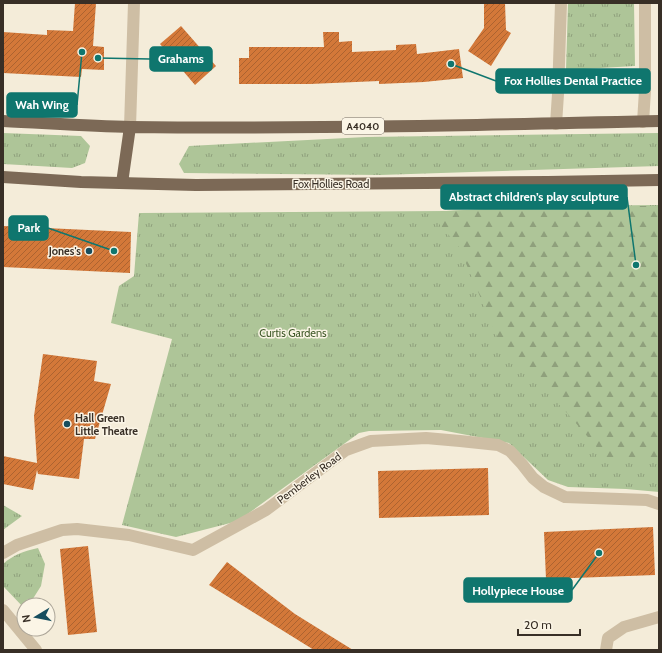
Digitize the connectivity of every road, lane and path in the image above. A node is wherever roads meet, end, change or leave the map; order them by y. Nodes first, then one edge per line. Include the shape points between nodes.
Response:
1 (134, 3) edge
2 (560, 3) edge
3 (644, 3) edge
4 (3, 121) edge
5 (659, 121) edge
6 (643, 122) junction
7 (556, 124) junction
8 (130, 127) junction
9 (3, 177) edge
10 (659, 180) edge
11 (122, 183) junction
12 (659, 504) edge
13 (3, 553) edge
14 (3, 610) edge
15 (659, 617) edge
16 (36, 650) edge
17 (606, 650) edge

1 - 8 street
2 - 7 street
3 - 6 street
4 - 8 main road, A4040
5 - 6 main road, A4040
6 - 7 main road, A4040
7 - 8 main road, A4040
8 - 11 main road
9 - 11 main road, Fox Hollies Road
10 - 11 main road, Fox Hollies Road via 204,185
12 - 13 street, Pemberley Road via 647,500 565,497 544,487 510,452 498,445 426,438 371,441 346,450 266,510 193,550 129,535 77,529 62,530 16,545
14 - 16 street
15 - 17 street via 624,627 608,638

